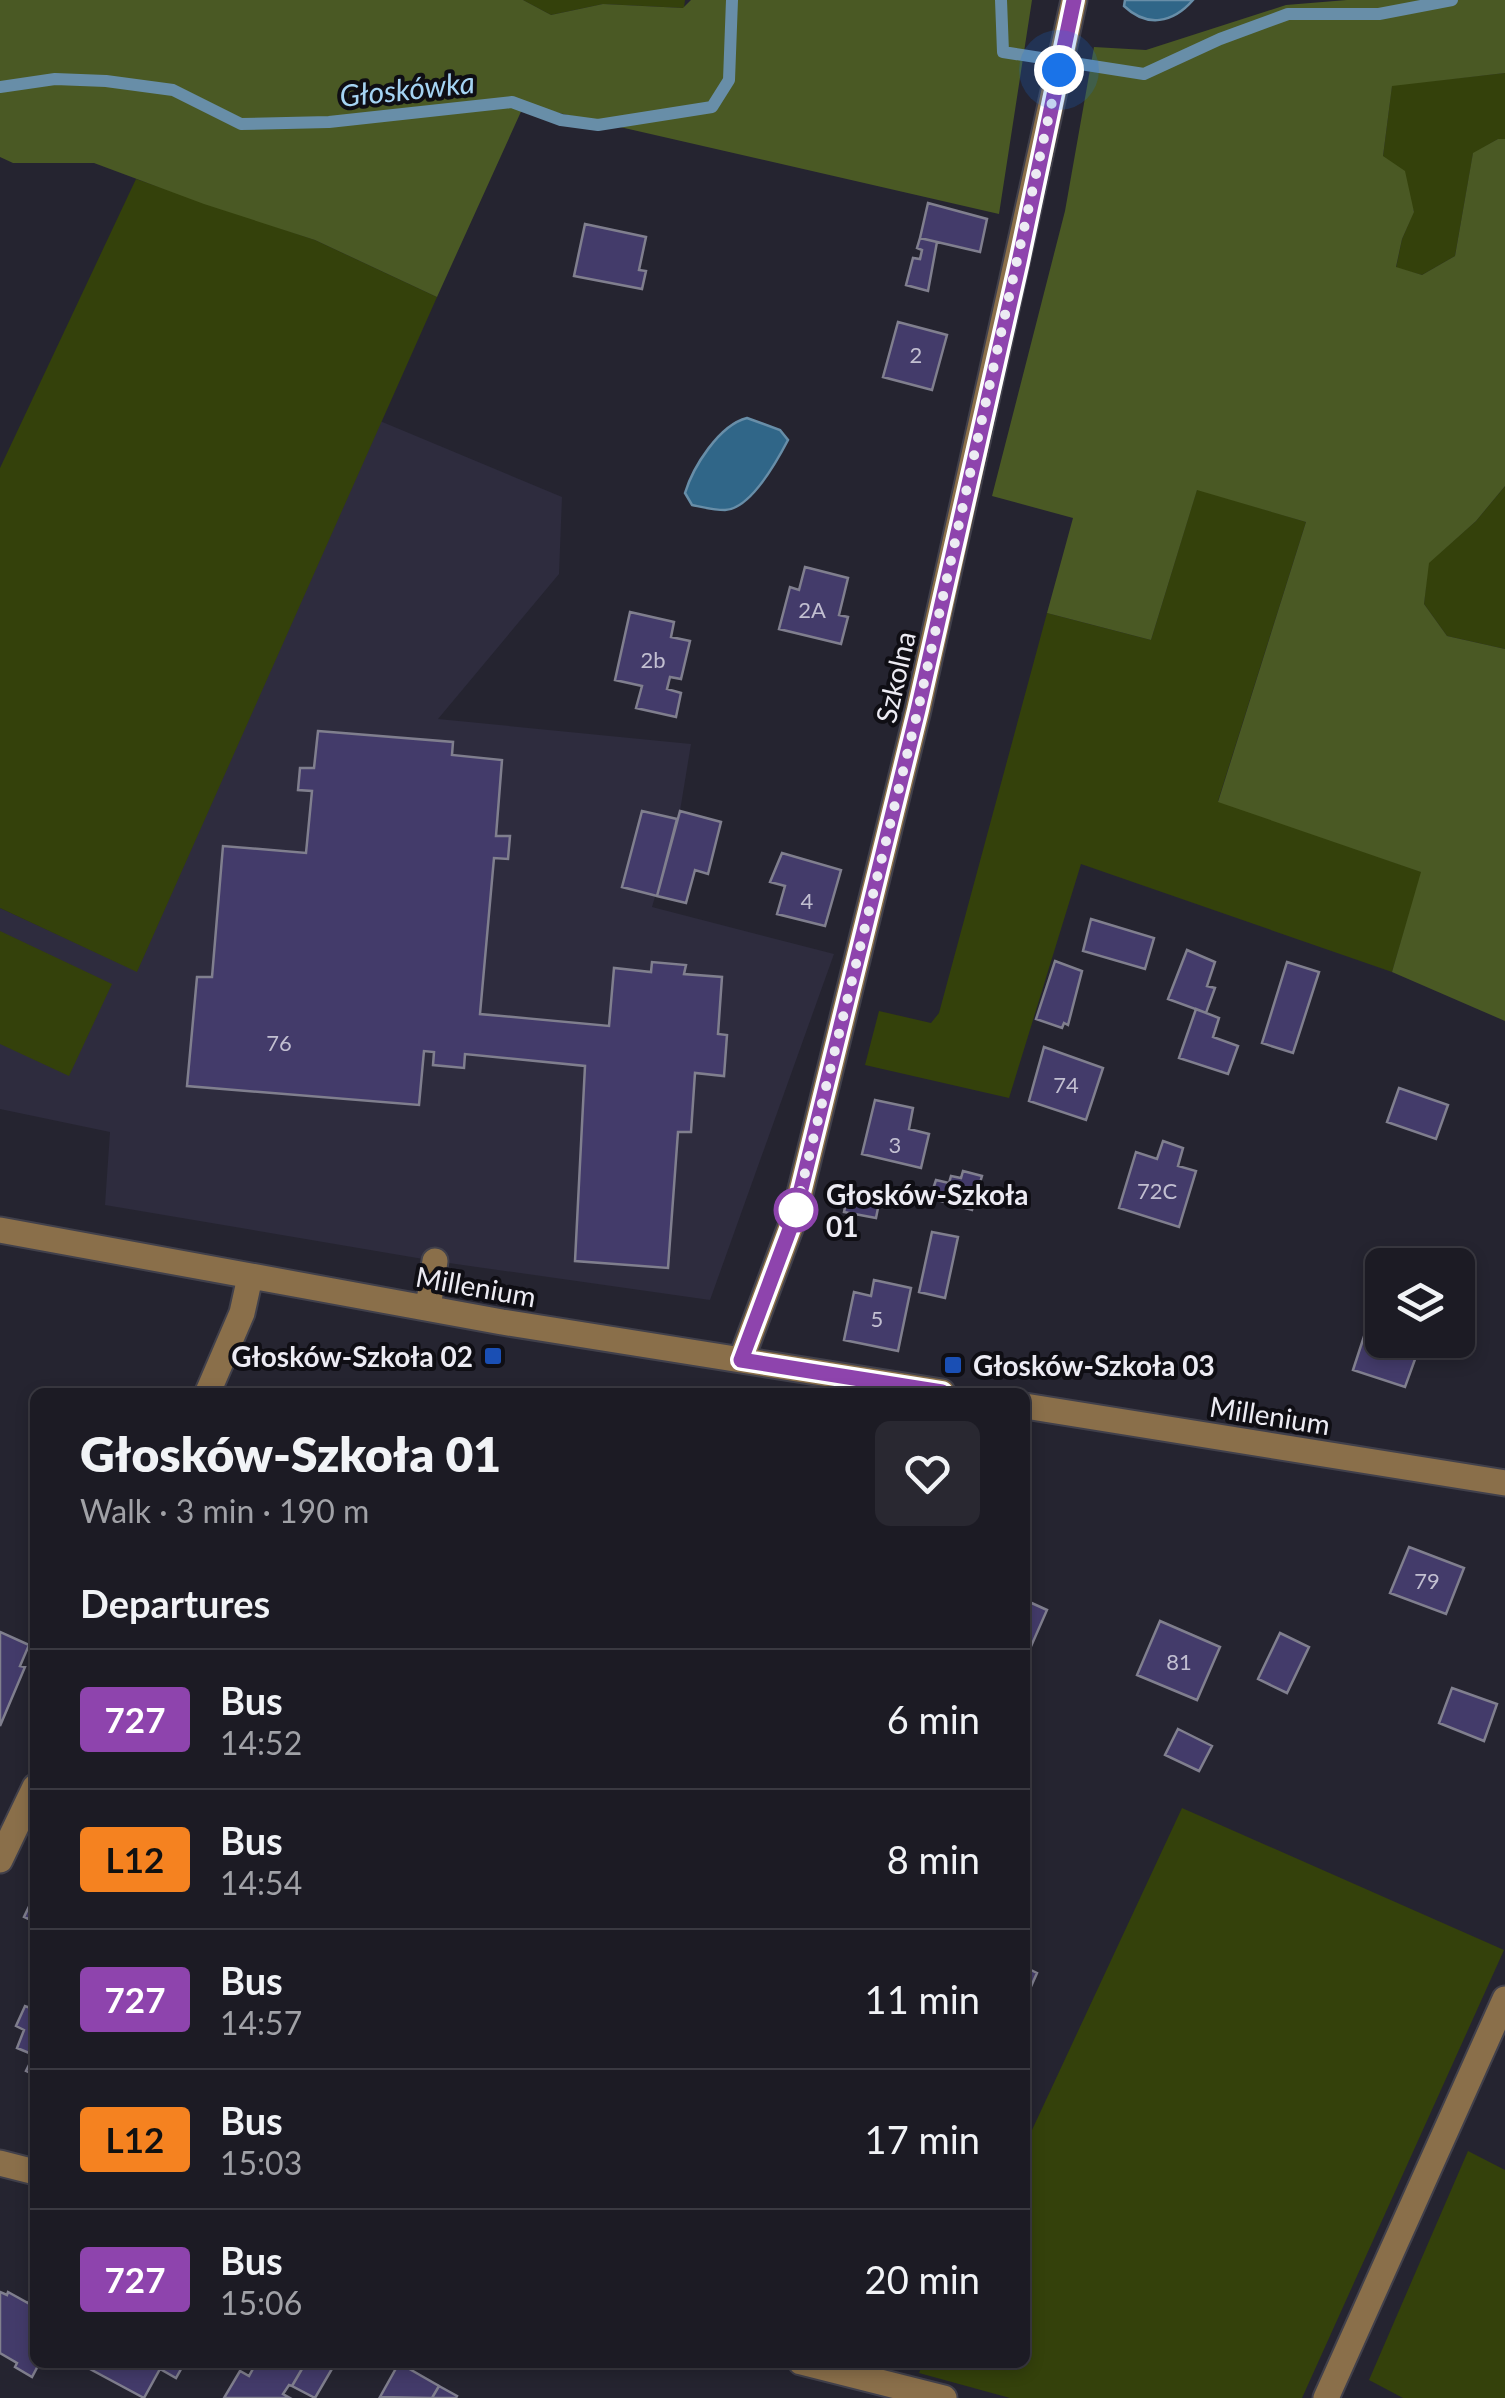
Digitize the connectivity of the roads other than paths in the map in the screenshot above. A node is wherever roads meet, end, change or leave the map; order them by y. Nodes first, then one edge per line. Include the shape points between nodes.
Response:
1 (1074, 0) edge
2 (0, 1230) edge
3 (435, 1261) dead end
4 (250, 1277) junction
5 (428, 1308) junction
6 (741, 1360) junction
7 (210, 1388) edge
8 (917, 1388) edge
9 (1030, 1407) edge
10 (1505, 1484) edge
11 (30, 1797) edge
12 (0, 1860) edge
13 (1505, 1999) edge
14 (0, 2164) edge
15 (30, 2171) edge
16 (825, 2368) edge
17 (944, 2398) edge
18 (1326, 2398) edge

1 - 6 street, Szkolna via 918,710 794,1218
2 - 4 street, Millenium
3 - 5 street
4 - 5 street, Millenium
4 - 7 street
5 - 6 street, Millenium
6 - 8 street, Millenium
9 - 10 street, Millenium
11 - 12 street
13 - 18 street
14 - 15 street
16 - 17 street

